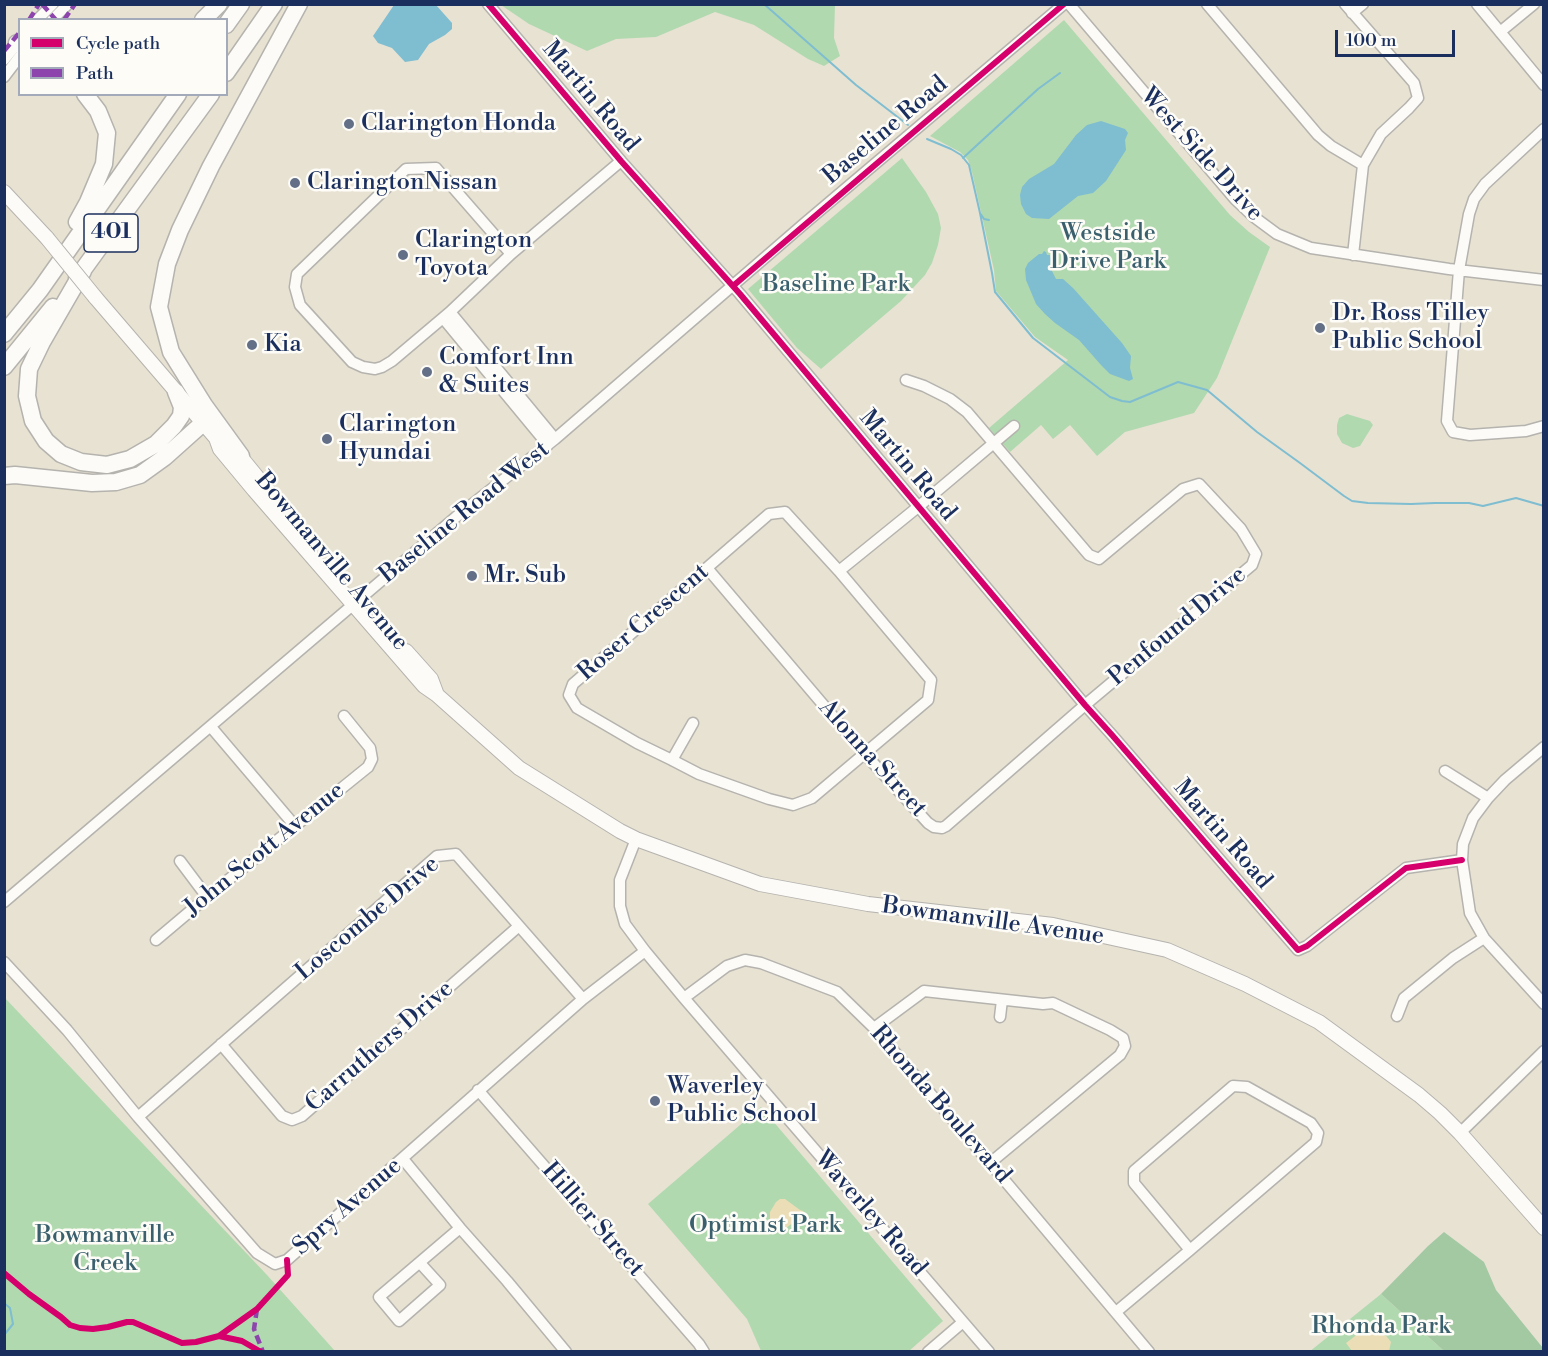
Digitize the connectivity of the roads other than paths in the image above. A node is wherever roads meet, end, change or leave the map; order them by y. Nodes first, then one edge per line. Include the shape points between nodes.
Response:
1 (53, 4) edge
2 (68, 4) edge
3 (219, 4) edge
4 (241, 4) edge
5 (274, 4) edge
6 (299, 4) edge
7 (488, 4) edge
8 (1064, 4) edge
9 (1069, 4) edge
10 (1207, 4) edge
11 (1363, 4) edge
12 (1477, 4) edge
13 (1534, 4) edge
14 (1349, 9) edge
15 (39, 18) edge
16 (54, 18) edge
17 (205, 18) edge
18 (228, 22) edge
19 (1500, 32) junction
20 (18, 47) edge
21 (18, 48) edge
22 (4, 60) edge
23 (228, 70) edge
24 (4, 77) edge
25 (1544, 85) edge
26 (87, 96) edge
27 (177, 96) edge
28 (210, 96) edge
29 (1544, 129) edge
30 (621, 161) junction
31 (1363, 165) junction
32 (4, 192) edge
33 (511, 254) junction
34 (1353, 255) junction
35 (1459, 270) junction
36 (83, 271) junction
37 (1544, 280) edge
38 (733, 286) junction
39 (40, 290) junction
40 (447, 315) junction
41 (4, 334) edge
42 (4, 367) edge
43 (906, 380) dead end
44 (176, 392) junction
45 (203, 423) junction
46 (1014, 426) dead end
47 (1544, 426) edge
48 (216, 438) junction
49 (552, 442) junction
50 (994, 444) junction
51 (241, 456) junction
52 (4, 476) edge
53 (918, 507) junction
54 (707, 568) junction
55 (839, 571) junction
56 (357, 603) junction
57 (1085, 705) junction
58 (344, 716) dead end
59 (693, 723) dead end
60 (211, 727) junction
61 (1544, 747) edge
62 (865, 754) junction
63 (672, 760) junction
64 (1445, 771) dead end
65 (1488, 798) junction
66 (295, 826) junction
67 (636, 839) junction
68 (1462, 860) junction
69 (180, 861) dead end
70 (207, 897) junction
71 (4, 902) edge
72 (519, 926) junction
73 (1484, 938) junction
74 (156, 940) dead end
75 (645, 951) junction
76 (4, 962) edge
77 (684, 998) junction
78 (583, 999) junction
79 (1002, 1000) junction
80 (1544, 1005) edge
81 (1397, 1016) dead end
82 (1000, 1017) dead end
83 (874, 1028) junction
84 (221, 1044) junction
85 (1544, 1051) edge
86 (478, 1090) junction
87 (138, 1117) junction
88 (1460, 1133) junction
89 (403, 1159) junction
90 (990, 1163) junction
91 (460, 1228) junction
92 (1544, 1228) edge
93 (1190, 1250) junction
94 (420, 1263) junction
95 (1116, 1312) junction
96 (963, 1322) junction
97 (566, 1352) edge
98 (704, 1352) edge
99 (928, 1352) edge
100 (989, 1352) edge
101 (1149, 1352) edge

1 - 15 street
2 - 16 street
3 - 17 highway
4 - 18 highway
5 - 23 highway
6 - 51 highway via 180,230 167,264 159,307 171,352
7 - 30 street, Martin Road
8 - 38 street, Baseline Road
9 - 34 street, West Side Drive via 1254,217 1277,234 1311,248
10 - 31 street via 1318,135
11 - 14 street
12 - 19 street
13 - 19 street
14 - 31 street via 1414,84 1418,98 1382,134
19 - 25 street
20 - 22 street
21 - 24 street
26 - 39 highway via 107,133 104,164
27 - 39 highway, 401
28 - 36 highway, 401
29 - 35 street via 1474,199
30 - 33 street
30 - 38 street, Martin Road
31 - 34 street
32 - 44 main road, Bowmanville Avenue, bridge
33 - 40 street
33 - 40 street via 435,168 406,169 297,274 295,287 300,305 352,362 363,367 375,369 392,361
34 - 35 street, West Side Drive
35 - 37 street, West Side Drive
35 - 47 street via 1447,421 1453,432 1470,435
36 - 42 highway, 401
36 - 44 highway via 29,369 27,396 33,421 46,441 61,454 81,462 107,465 130,459 156,444 181,416
38 - 49 street, Baseline Road West
38 - 53 street, Martin Road
39 - 41 highway, 401
40 - 49 street
43 - 50 street via 950,399 967,412
44 - 45 main road, Bowmanville Avenue
45 - 48 main road, Bowmanville Avenue
45 - 52 highway via 140,475 116,482
46 - 50 street
48 - 51 main road, Bowmanville Avenue
48 - 56 main road, Bowmanville Avenue via 219,449
49 - 56 street, Baseline Road West via 456,517
50 - 53 street
50 - 57 street, Penfound Drive via 1089,555 1099,559 1183,489 1199,484 1240,529 1256,554 1252,565
51 - 56 main road, Bowmanville Avenue
53 - 55 street
53 - 57 street, Martin Road
54 - 55 street, Roser Crescent via 769,514 785,512
54 - 62 street, Alonna Street
54 - 63 street, Roser Crescent via 573,684 569,695 577,708
55 - 62 street, Roser Crescent via 932,680 928,700
56 - 60 street, Baseline Road West
56 - 67 main road, Bowmanville Avenue via 431,679 437,695 519,768
57 - 62 street, Alonna Street via 942,828 928,823
57 - 68 street, Martin Road via 1298,950 1406,868
58 - 66 street, John Scott Avenue via 370,748 372,759 368,767
59 - 63 street
60 - 66 street
60 - 71 street, Baseline Road West
61 - 65 street
62 - 63 street, Roser Crescent via 812,798 793,805 699,774
64 - 65 street
65 - 68 street via 1473,818 1463,844
66 - 70 street, John Scott Avenue
67 - 75 street, Waverley Road via 620,880 620,906 625,924
67 - 88 main road, Bowmanville Avenue via 760,884 868,904 1053,925 1167,950 1319,1022 1419,1095
68 - 73 street via 1470,913
69 - 70 street
70 - 74 street, John Scott Avenue
72 - 78 street, Loscombe Drive
72 - 84 street, Loscombe Drive via 456,854 437,856
72 - 84 street, Carruthers Drive via 302,1116 292,1120 282,1116
73 - 80 street
73 - 81 street via 1404,998
75 - 77 street, Waverley Road
75 - 78 street, Spry Avenue
76 - 87 street, Spry Avenue via 67,1030
77 - 83 street, Rhonda Boulevard via 727,966 745,960 837,992
77 - 96 street, Waverley Road
78 - 86 street, Spry Avenue
79 - 82 street
79 - 83 street via 924,991
79 - 90 street via 1053,1003 1110,1030 1123,1038 1125,1046 1120,1055
83 - 90 street, Rhonda Boulevard
84 - 87 street, Loscombe Drive
85 - 88 street
86 - 89 street, Spry Avenue
86 - 98 street, Hillier Street
87 - 89 street, Spry Avenue via 257,1253 275,1264 287,1260
88 - 92 main road, Bowmanville Avenue
89 - 91 street
90 - 95 street, Rhonda Boulevard
91 - 94 street
91 - 97 street
93 - 93 street via 1316,1142 1318,1133 1311,1123 1247,1088 1233,1086 1134,1171 1134,1183
93 - 95 street
94 - 94 street via 379,1297 399,1321 440,1286
95 - 101 street, Rhonda Boulevard
96 - 99 street
96 - 100 street, Waverley Road

